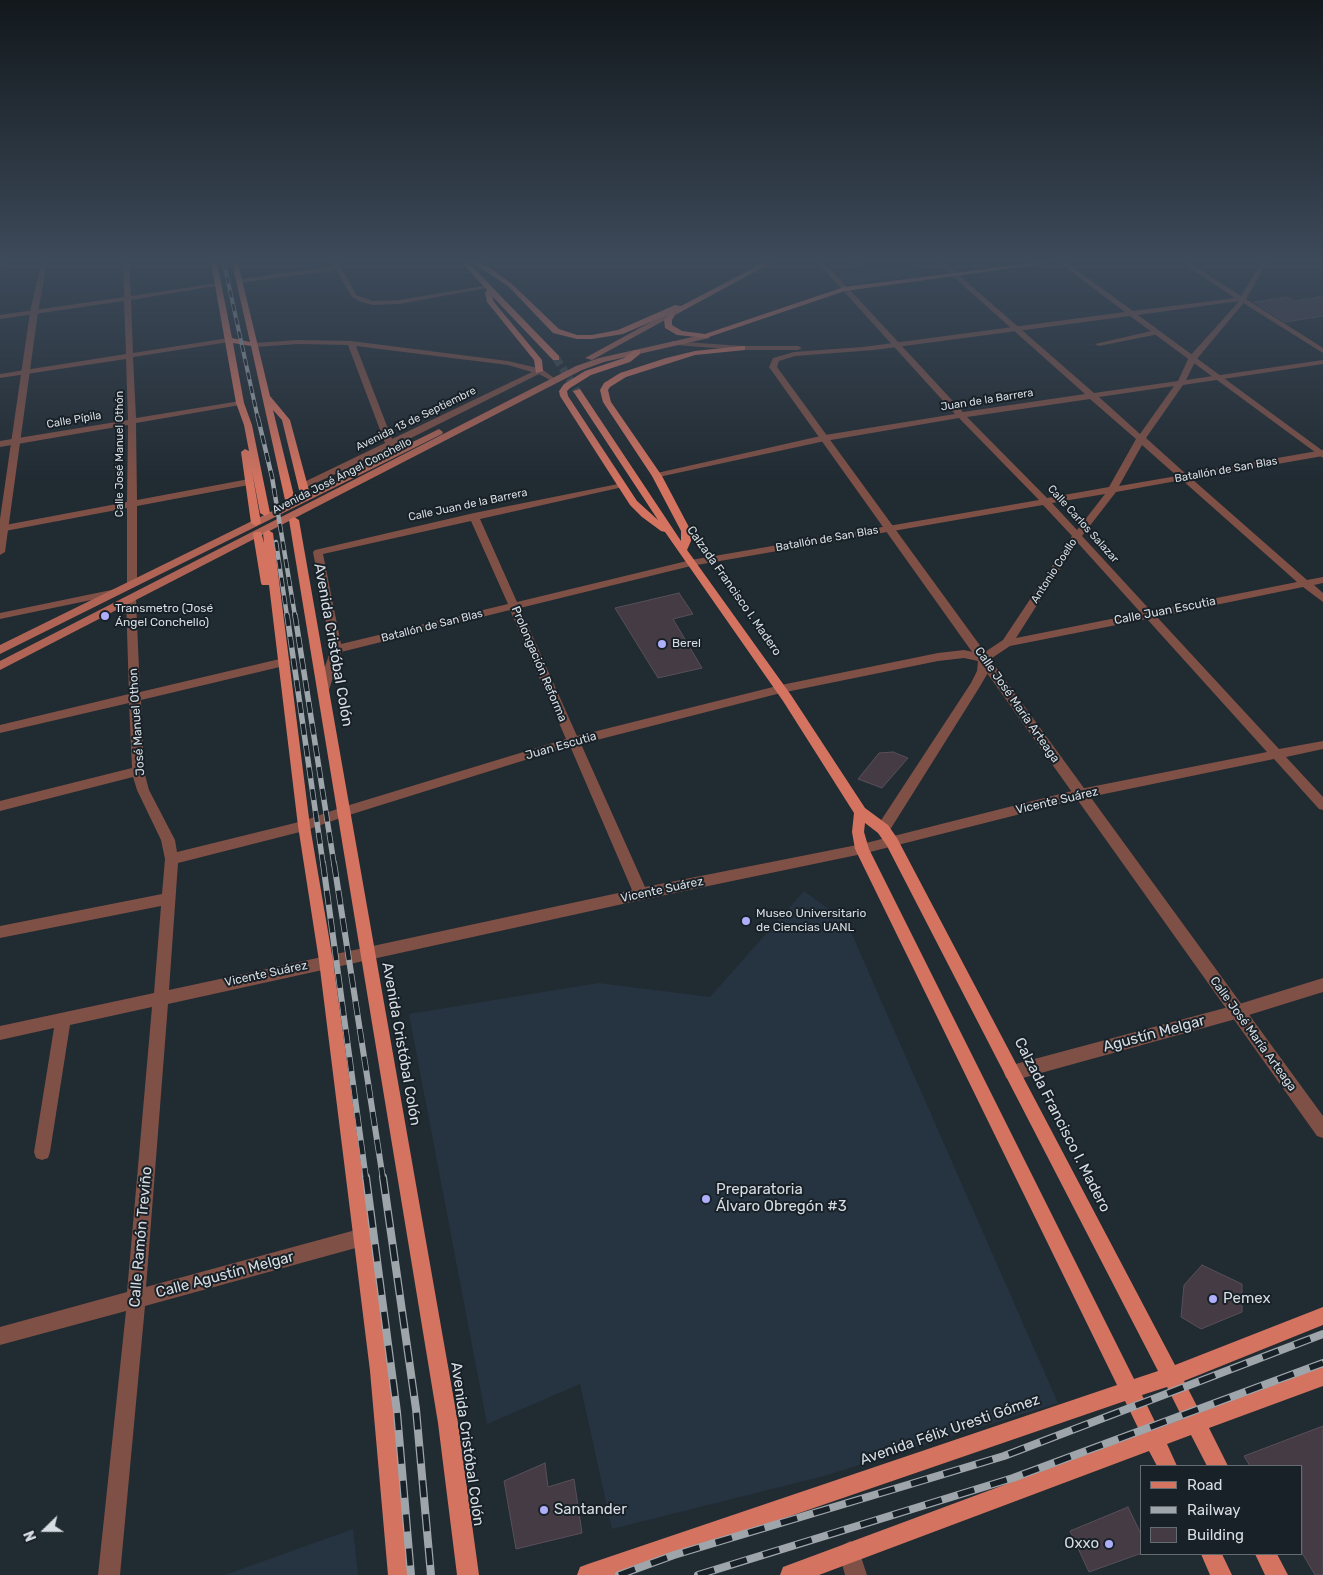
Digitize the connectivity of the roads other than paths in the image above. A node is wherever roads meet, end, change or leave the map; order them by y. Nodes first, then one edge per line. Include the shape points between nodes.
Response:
1 (31, 336) edge
2 (129, 336) edge
3 (228, 336) edge
4 (252, 336) edge
5 (519, 336) edge
6 (536, 336) edge
7 (575, 336) edge
8 (595, 336) edge
9 (630, 336) edge
10 (704, 336) edge
11 (887, 336) edge
12 (967, 336) edge
13 (1023, 336) edge
14 (1135, 336) edge
15 (1162, 336) edge
16 (1211, 336) edge
17 (1300, 336) edge
18 (229, 340) junction
19 (351, 343) junction
20 (675, 343) junction
21 (1099, 344) dead end
22 (254, 345) junction
23 (896, 346) junction
24 (742, 348) junction
25 (874, 348) junction
26 (1323, 351) edge
27 (637, 352) junction
28 (130, 355) junction
29 (556, 358) tunnel mouth
30 (1192, 359) junction
31 (1323, 362) edge
32 (539, 371) junction
33 (26, 372) junction
34 (0, 376) edge
35 (1216, 377) junction
36 (550, 378) junction
37 (1181, 382) junction
38 (578, 391) tunnel mouth
39 (1090, 395) junction
40 (267, 398) junction
41 (240, 403) junction
42 (961, 415) junction
43 (132, 422) junction
44 (825, 438) junction
45 (1141, 439) junction
46 (15, 442) junction
47 (0, 444) edge
48 (390, 445) junction
49 (1322, 454) edge
50 (657, 476) junction
51 (1185, 477) junction
52 (249, 482) junction
53 (620, 484) junction
54 (303, 486) junction
55 (1113, 489) junction
56 (306, 498) junction
57 (290, 500) dead end
58 (1045, 501) junction
59 (131, 504) junction
60 (264, 513) dead end
61 (474, 516) junction
62 (294, 520) dead end
63 (891, 528) junction
64 (2, 529) edge
65 (261, 530) junction
66 (671, 533) junction
67 (1076, 537) junction
68 (682, 550) junction
69 (0, 552) edge
70 (691, 562) junction
71 (1323, 580) edge
72 (1305, 583) junction
73 (132, 585) junction
74 (119, 592) junction
75 (131, 599) junction
76 (1323, 599) edge
77 (514, 606) junction
78 (1148, 614) junction
79 (0, 616) edge
80 (1007, 643) junction
81 (336, 649) junction
82 (0, 650) edge
83 (984, 658) junction
84 (284, 661) junction
85 (0, 666) edge
86 (781, 689) junction
87 (323, 690) junction
88 (135, 697) junction
89 (0, 729) edge
90 (573, 741) junction
91 (1323, 745) edge
92 (1276, 756) junction
93 (138, 771) junction
94 (1080, 794) junction
95 (1323, 805) edge
96 (0, 806) edge
97 (343, 812) junction
98 (860, 812) junction
99 (304, 826) junction
100 (883, 829) junction
101 (892, 842) junction
102 (862, 849) junction
103 (172, 859) junction
104 (641, 894) junction
105 (168, 899) junction
106 (0, 932) edge
107 (368, 953) junction
108 (326, 961) junction
109 (1323, 985) edge
110 (160, 997) junction
111 (1236, 1012) junction
112 (63, 1019) junction
113 (0, 1033) edge
114 (1012, 1073) junction
115 (1323, 1130) edge
116 (42, 1152) dead end
117 (363, 1237) junction
118 (136, 1299) junction
119 (1323, 1316) edge
120 (0, 1336) edge
121 (1170, 1376) junction
122 (1323, 1376) edge
123 (1130, 1390) junction
124 (1195, 1424) junction
125 (1154, 1440) junction
126 (1166, 1465) edge
127 (1217, 1465) edge
128 (1211, 1555) edge
129 (1266, 1555) edge
130 (846, 1560) edge
131 (109, 1575) edge
132 (399, 1575) edge
133 (468, 1575) edge
134 (588, 1575) edge
135 (790, 1575) edge
136 (856, 1575) edge
137 (1221, 1575) edge
138 (1276, 1575) edge

1 - 33 street
2 - 28 street, Calle José Manuel Othón
3 - 18 main road
4 - 22 main road
5 - 32 main road via 538,360
6 - 29 main road
7 - 8 main road
9 - 36 main road, Avenida José Ángel Conchello
10 - 20 main road, Avenida José Ángel Conchello
11 - 23 street, Calle Carlos Salazar
12 - 23 street
13 - 39 street
14 - 21 street
15 - 30 street
16 - 30 street, Antonio Coello
17 - 26 street
18 - 22 main road
18 - 28 street
18 - 41 main road
19 - 22 street
19 - 32 street via 508,363
19 - 48 street
20 - 24 street
20 - 27 main road, Avenida José Ángel Conchello
22 - 40 main road
23 - 25 street
23 - 42 street, Calle Carlos Salazar
24 - 25 street
24 - 50 main road via 684,355 633,371 607,385 604,390 607,402
25 - 44 street, Calle José María Arteaga via 794,354 774,362 775,371
27 - 53 main road via 627,360 588,373 564,391 566,401
27 - 65 main road, Avenida José Ángel Conchello via 579,368
28 - 33 street
28 - 43 street, Calle José Manuel Othón
30 - 35 street
30 - 37 street, Antonio Coello
31 - 35 street, Juan de la Barrera
32 - 36 street
32 - 48 street, Avenida 13 de Septiembre
33 - 34 street
33 - 46 street
35 - 37 street, Juan de la Barrera
35 - 49 street
36 - 56 main road, Avenida José Ángel Conchello
37 - 39 street, Juan de la Barrera
37 - 45 street, Antonio Coello
38 - 66 main road, Calzada Francisco I. Madero
39 - 42 street, Juan de la Barrera
39 - 45 street
40 - 54 main road via 286,420
40 - 57 main road
41 - 43 street, Calle Pípila
41 - 52 main road via 239,420
41 - 60 main road via 248,425
42 - 44 street, Juan de la Barrera
42 - 58 street, Calle Carlos Salazar
43 - 46 street, Calle Pípila
43 - 59 street, Calle José Manuel Othón
44 - 50 street, Juan de la Barrera
44 - 63 street, Calle José María Arteaga
45 - 51 street
45 - 55 street, Antonio Coello
46 - 47 street, Calle Pípila
46 - 64 street
48 - 54 street, Avenida 13 de Septiembre
49 - 51 street, Batallón de San Blas
50 - 68 main road via 686,531
51 - 55 street, Batallón de San Blas
51 - 72 street
52 - 59 street
52 - 65 main road
53 - 61 street, Calle Juan de la Barrera
53 - 66 main road via 638,509
54 - 56 main road
55 - 58 street, Batallón de San Blas
55 - 67 street, Antonio Coello
56 - 65 main road, Avenida José Ángel Conchello
58 - 63 street, Batallón de San Blas
58 - 67 street, Calle Carlos Salazar
59 - 64 street
59 - 73 street, Calle José Manuel Othón
61 - 77 street, Prolongación Reforma
61 - 81 street, Calle Juan de la Barrera via 320,550 317,554
62 - 87 main road, Avenida Cristóbal Colón
63 - 70 street, Batallón de San Blas
63 - 83 street, Calle José María Arteaga
64 - 69 street
65 - 73 main road, Avenida José Ángel Conchello
65 - 75 main road, Avenida José Ángel Conchello
65 - 84 main road
66 - 68 main road, Calzada Francisco I. Madero
67 - 78 street, Calle Carlos Salazar
67 - 80 street, Antonio Coello
68 - 70 main road, Calzada Francisco I. Madero
70 - 77 street, Batallón de San Blas
70 - 86 main road, Calzada Francisco I. Madero
71 - 72 street, Calle Juan Escutia
72 - 76 street
72 - 78 street, Calle Juan Escutia
73 - 74 main road, Avenida José Ángel Conchello
74 - 79 street
74 - 82 main road, Avenida José Ángel Conchello
75 - 85 main road, Avenida José Ángel Conchello
75 - 88 street, José Manuel Othon
77 - 81 street, Batallón de San Blas
77 - 90 street, Prolongación Reforma
78 - 80 street, Calle Juan Escutia
78 - 92 street, Calle Carlos Salazar
80 - 83 street, Antonio Coello
81 - 87 street
83 - 86 street via 964,654 938,656
83 - 94 street, Calle José María Arteaga
83 - 100 street via 983,671 975,685
84 - 88 street
84 - 99 main road
86 - 90 street, Juan Escutia
86 - 98 main road, Calzada Francisco I. Madero
87 - 97 main road, Avenida Cristóbal Colón
88 - 89 street
88 - 93 street, José Manuel Othon
90 - 97 street, Juan Escutia
90 - 104 street, Prolongación Reforma
91 - 92 street, Vicente Suárez
92 - 94 street, Vicente Suárez
92 - 95 street, Calle Carlos Salazar
93 - 96 street
93 - 103 street, José Manuel Othon via 143,790 168,840
94 - 101 street, Vicente Suárez
94 - 111 street, Calle José María Arteaga
97 - 99 street
97 - 107 main road, Avenida Cristóbal Colón
98 - 100 main road, Calzada Francisco I. Madero
98 - 102 main road via 858,832
99 - 103 street
99 - 108 main road
100 - 101 main road, Calzada Francisco I. Madero
101 - 102 street, Vicente Suárez
101 - 114 main road, Calzada Francisco I. Madero
102 - 104 street, Vicente Suárez
102 - 123 main road
103 - 105 street, José Manuel Othon
104 - 107 street, Vicente Suárez
105 - 106 street
105 - 110 street, Calle Ramón Treviño
107 - 108 street, Vicente Suárez
107 - 133 main road, Avenida Cristóbal Colón via 448,1423
108 - 110 street, Vicente Suárez
108 - 117 main road
109 - 111 street, Agustín Melgar
110 - 112 street, Vicente Suárez
110 - 118 street, Calle Ramón Treviño
111 - 114 street, Agustín Melgar
111 - 115 street, Calle José María Arteaga
112 - 113 street, Vicente Suárez
112 - 116 street
114 - 121 main road, Calzada Francisco I. Madero
117 - 118 street, Calle Agustín Melgar
117 - 132 main road via 380,1371
118 - 120 street, Calle Agustín Melgar
118 - 131 street, Calle Ramón Treviño
119 - 121 main road, Avenida Félix Uresti Gómez
121 - 123 main road, Avenida Félix Uresti Gómez
121 - 124 main road, Calzada Francisco I. Madero
122 - 124 main road
123 - 125 main road
123 - 134 main road, Avenida Félix Uresti Gómez
124 - 125 main road
124 - 127 main road, Calzada Francisco I. Madero
125 - 126 main road
125 - 130 main road
128 - 137 main road
129 - 138 main road
130 - 135 main road
130 - 136 street

